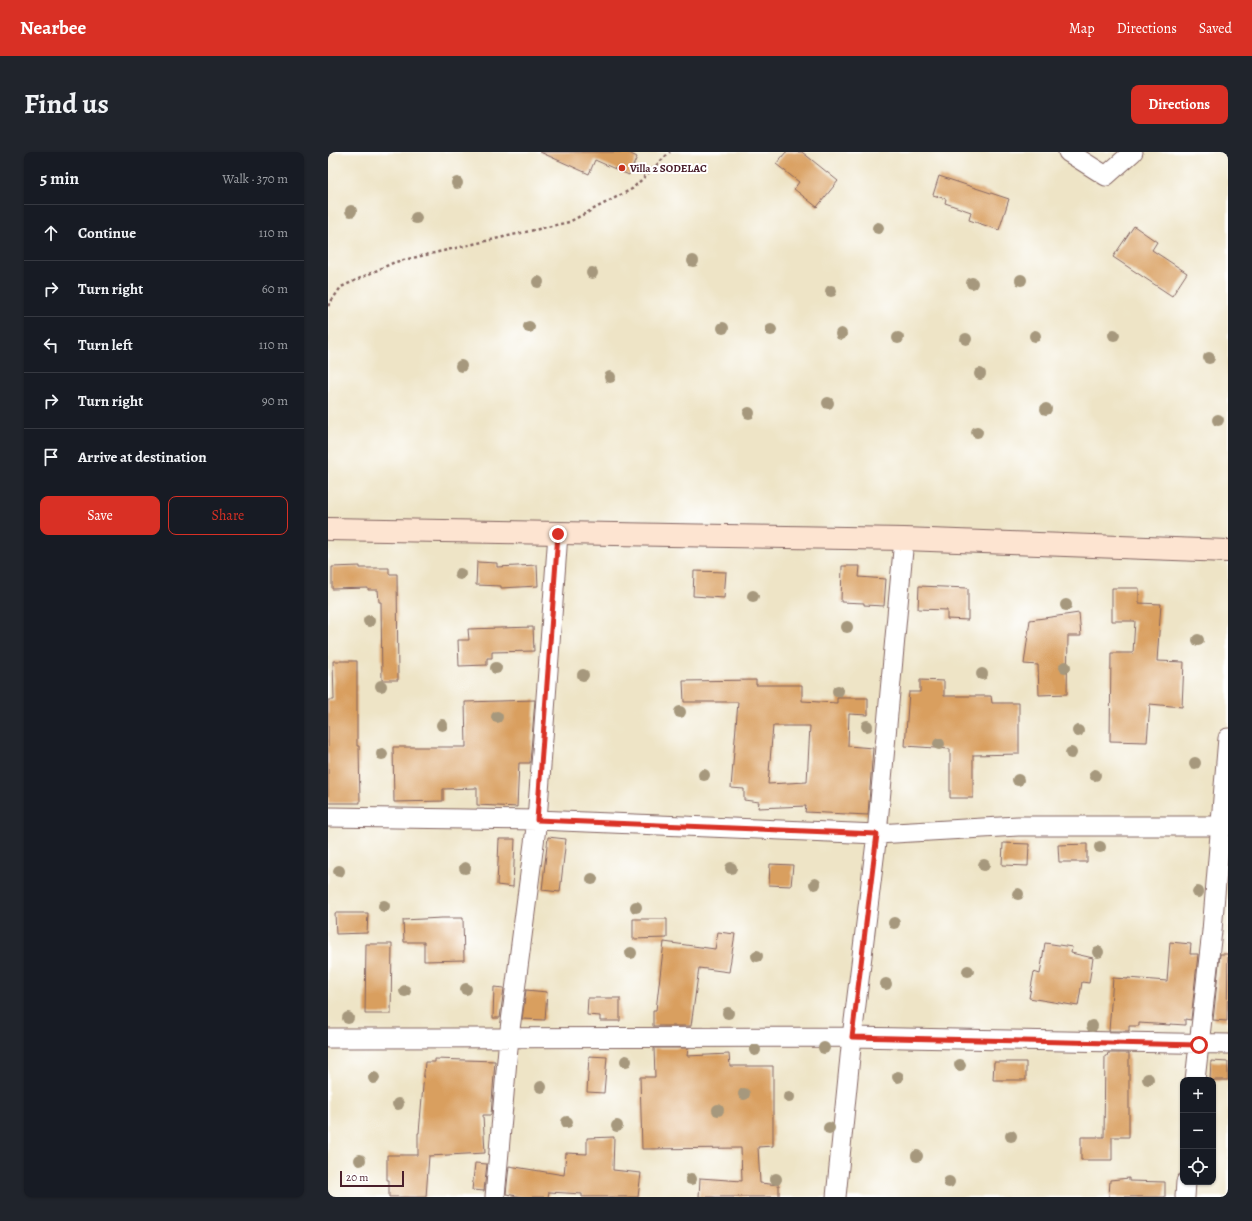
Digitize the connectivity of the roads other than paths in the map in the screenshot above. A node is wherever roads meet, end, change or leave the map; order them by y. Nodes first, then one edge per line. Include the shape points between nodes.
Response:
1 (1068, 152) edge
2 (1133, 152) edge
3 (328, 529) edge
4 (558, 534) junction
5 (904, 539) junction
6 (1228, 551) edge
7 (1228, 738) edge
8 (328, 817) edge
9 (537, 820) junction
10 (1224, 826) edge
11 (877, 834) junction
12 (510, 1037) junction
13 (852, 1037) junction
14 (328, 1038) edge
15 (1228, 1044) edge
16 (1199, 1045) junction
17 (1195, 1077) edge
18 (1186, 1185) edge
19 (495, 1197) edge
20 (836, 1197) edge
21 (1184, 1197) edge

1 - 2 street via 1106,176
3 - 4 street
4 - 5 street
4 - 9 street
5 - 6 street
5 - 11 street
7 - 10 street
8 - 9 street
9 - 11 street
9 - 12 street
10 - 11 street via 1018,826
10 - 16 street
11 - 13 street
12 - 13 street
12 - 14 street
12 - 19 street
13 - 16 street
13 - 20 street
15 - 16 street
16 - 17 street
18 - 21 street

